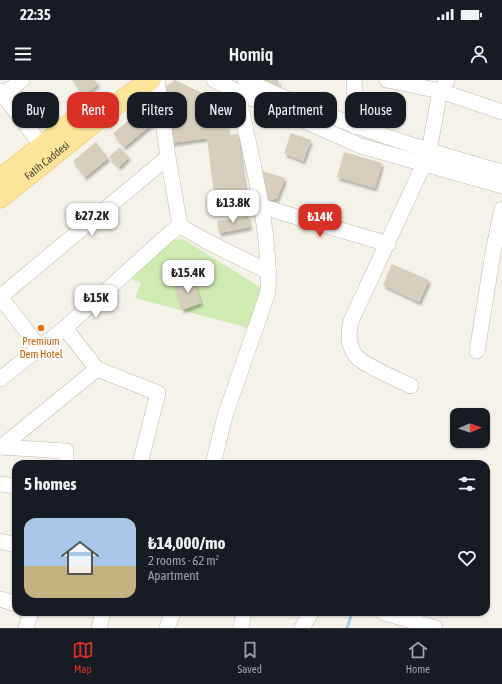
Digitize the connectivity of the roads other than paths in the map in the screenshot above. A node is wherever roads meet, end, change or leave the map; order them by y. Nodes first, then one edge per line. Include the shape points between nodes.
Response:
1 (22, 80) edge
2 (127, 80) edge
3 (151, 80) edge
4 (157, 80) edge
5 (214, 80) edge
6 (354, 80) edge
7 (387, 80) edge
8 (241, 86) edge
9 (444, 86) edge
10 (355, 92) edge
11 (1, 94) edge
12 (502, 112) edge
13 (345, 123) edge
14 (358, 128) edge
15 (42, 146) junction
16 (168, 157) junction
17 (426, 158) junction
18 (502, 172) edge
19 (0, 179) edge
20 (502, 186) edge
21 (0, 198) edge
22 (260, 206) junction
23 (502, 209) edge
24 (180, 226) junction
25 (388, 244) junction
26 (269, 272) junction
27 (0, 297) edge
28 (65, 328) junction
29 (40, 348) junction
30 (477, 351) dead end
31 (97, 369) junction
32 (0, 379) edge
33 (411, 386) dead end
34 (0, 447) edge
35 (66, 460) edge
36 (141, 460) edge
37 (214, 460) edge
38 (0, 484) edge
39 (12, 486) edge
40 (0, 541) edge
41 (12, 544) edge
42 (0, 599) edge
43 (12, 603) edge
44 (30, 616) edge
45 (102, 616) edge
46 (172, 616) edge
47 (243, 616) edge
48 (308, 616) edge
49 (393, 616) edge
50 (417, 625) edge
51 (26, 628) edge
52 (99, 628) edge
53 (167, 628) edge
54 (241, 628) edge
55 (302, 628) edge
56 (435, 628) edge

1 - 11 street
2 - 15 main road, Fatih Caddesi
3 - 21 main road, Fatih Caddesi via 122,100
4 - 16 street
5 - 8 street
6 - 10 street
7 - 9 street
8 - 13 street
8 - 17 street via 361,146
8 - 22 street
9 - 12 street
9 - 17 street
11 - 15 street
14 - 17 street
15 - 19 main road, Fatih Caddesi
16 - 24 street
16 - 27 street
17 - 18 street
17 - 20 street
17 - 25 street
22 - 25 street
22 - 26 street
23 - 30 street
24 - 26 street
24 - 28 street
25 - 33 street via 351,321 350,341 358,358
26 - 37 street via 268,292 225,416
27 - 29 street
28 - 29 street
28 - 31 street
29 - 32 street
31 - 34 street
31 - 36 street via 158,393
34 - 35 street via 66,451
38 - 39 street
40 - 41 street
42 - 43 street
44 - 51 street
45 - 52 street
46 - 53 street
47 - 54 street
48 - 55 street
49 - 50 street
50 - 56 street

